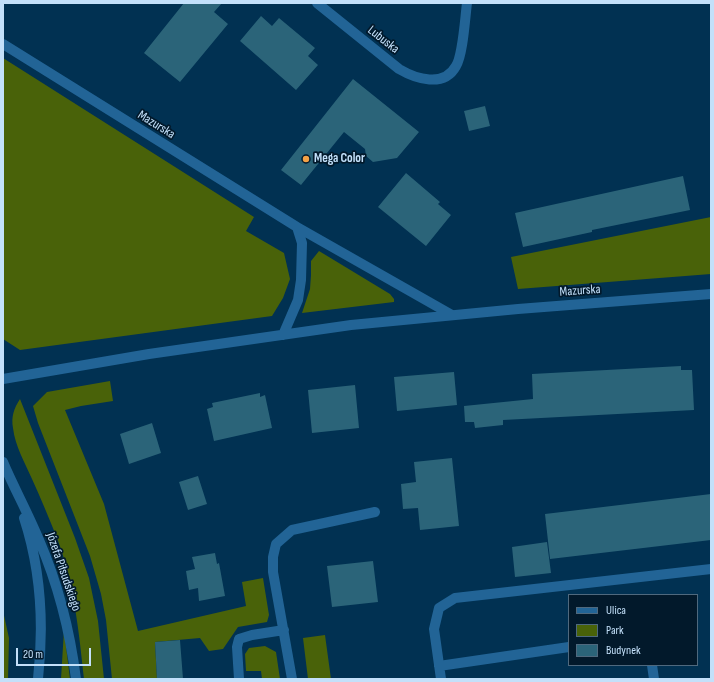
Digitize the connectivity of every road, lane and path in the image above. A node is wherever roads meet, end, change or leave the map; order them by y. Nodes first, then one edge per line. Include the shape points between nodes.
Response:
1 (316, 3) edge
2 (467, 3) edge
3 (3, 44) edge
4 (297, 227) junction
5 (711, 294) edge
6 (452, 315) junction
7 (282, 335) junction
8 (3, 379) edge
9 (3, 462) edge
10 (10, 479) junction
11 (375, 512) dead end
12 (711, 569) edge
13 (284, 630) junction
14 (568, 646) edge
15 (439, 666) junction
16 (652, 666) edge
17 (38, 679) edge
18 (76, 679) edge
19 (239, 679) edge
20 (292, 679) edge
21 (441, 679) edge
22 (654, 679) edge

1 - 2 street, Lubuska via 411,76 433,80 442,79 456,66
3 - 4 street, Mazurska
4 - 6 street, Mazurska
4 - 7 street via 302,243 301,280 298,300
5 - 6 street, Mazurska
6 - 7 street, Mazurska
7 - 8 street, Mazurska
9 - 10 street, Józefa Piłsudskiego
10 - 17 street, Józefa Piłsudskiego via 30,541 37,576 41,626
10 - 18 street, Józefa Piłsudskiego via 50,567 66,620
11 - 13 street via 292,530 276,544 273,572
12 - 15 street via 455,598 439,608 434,629
13 - 19 street via 239,639
13 - 20 street
14 - 15 street
15 - 21 street
16 - 22 street

